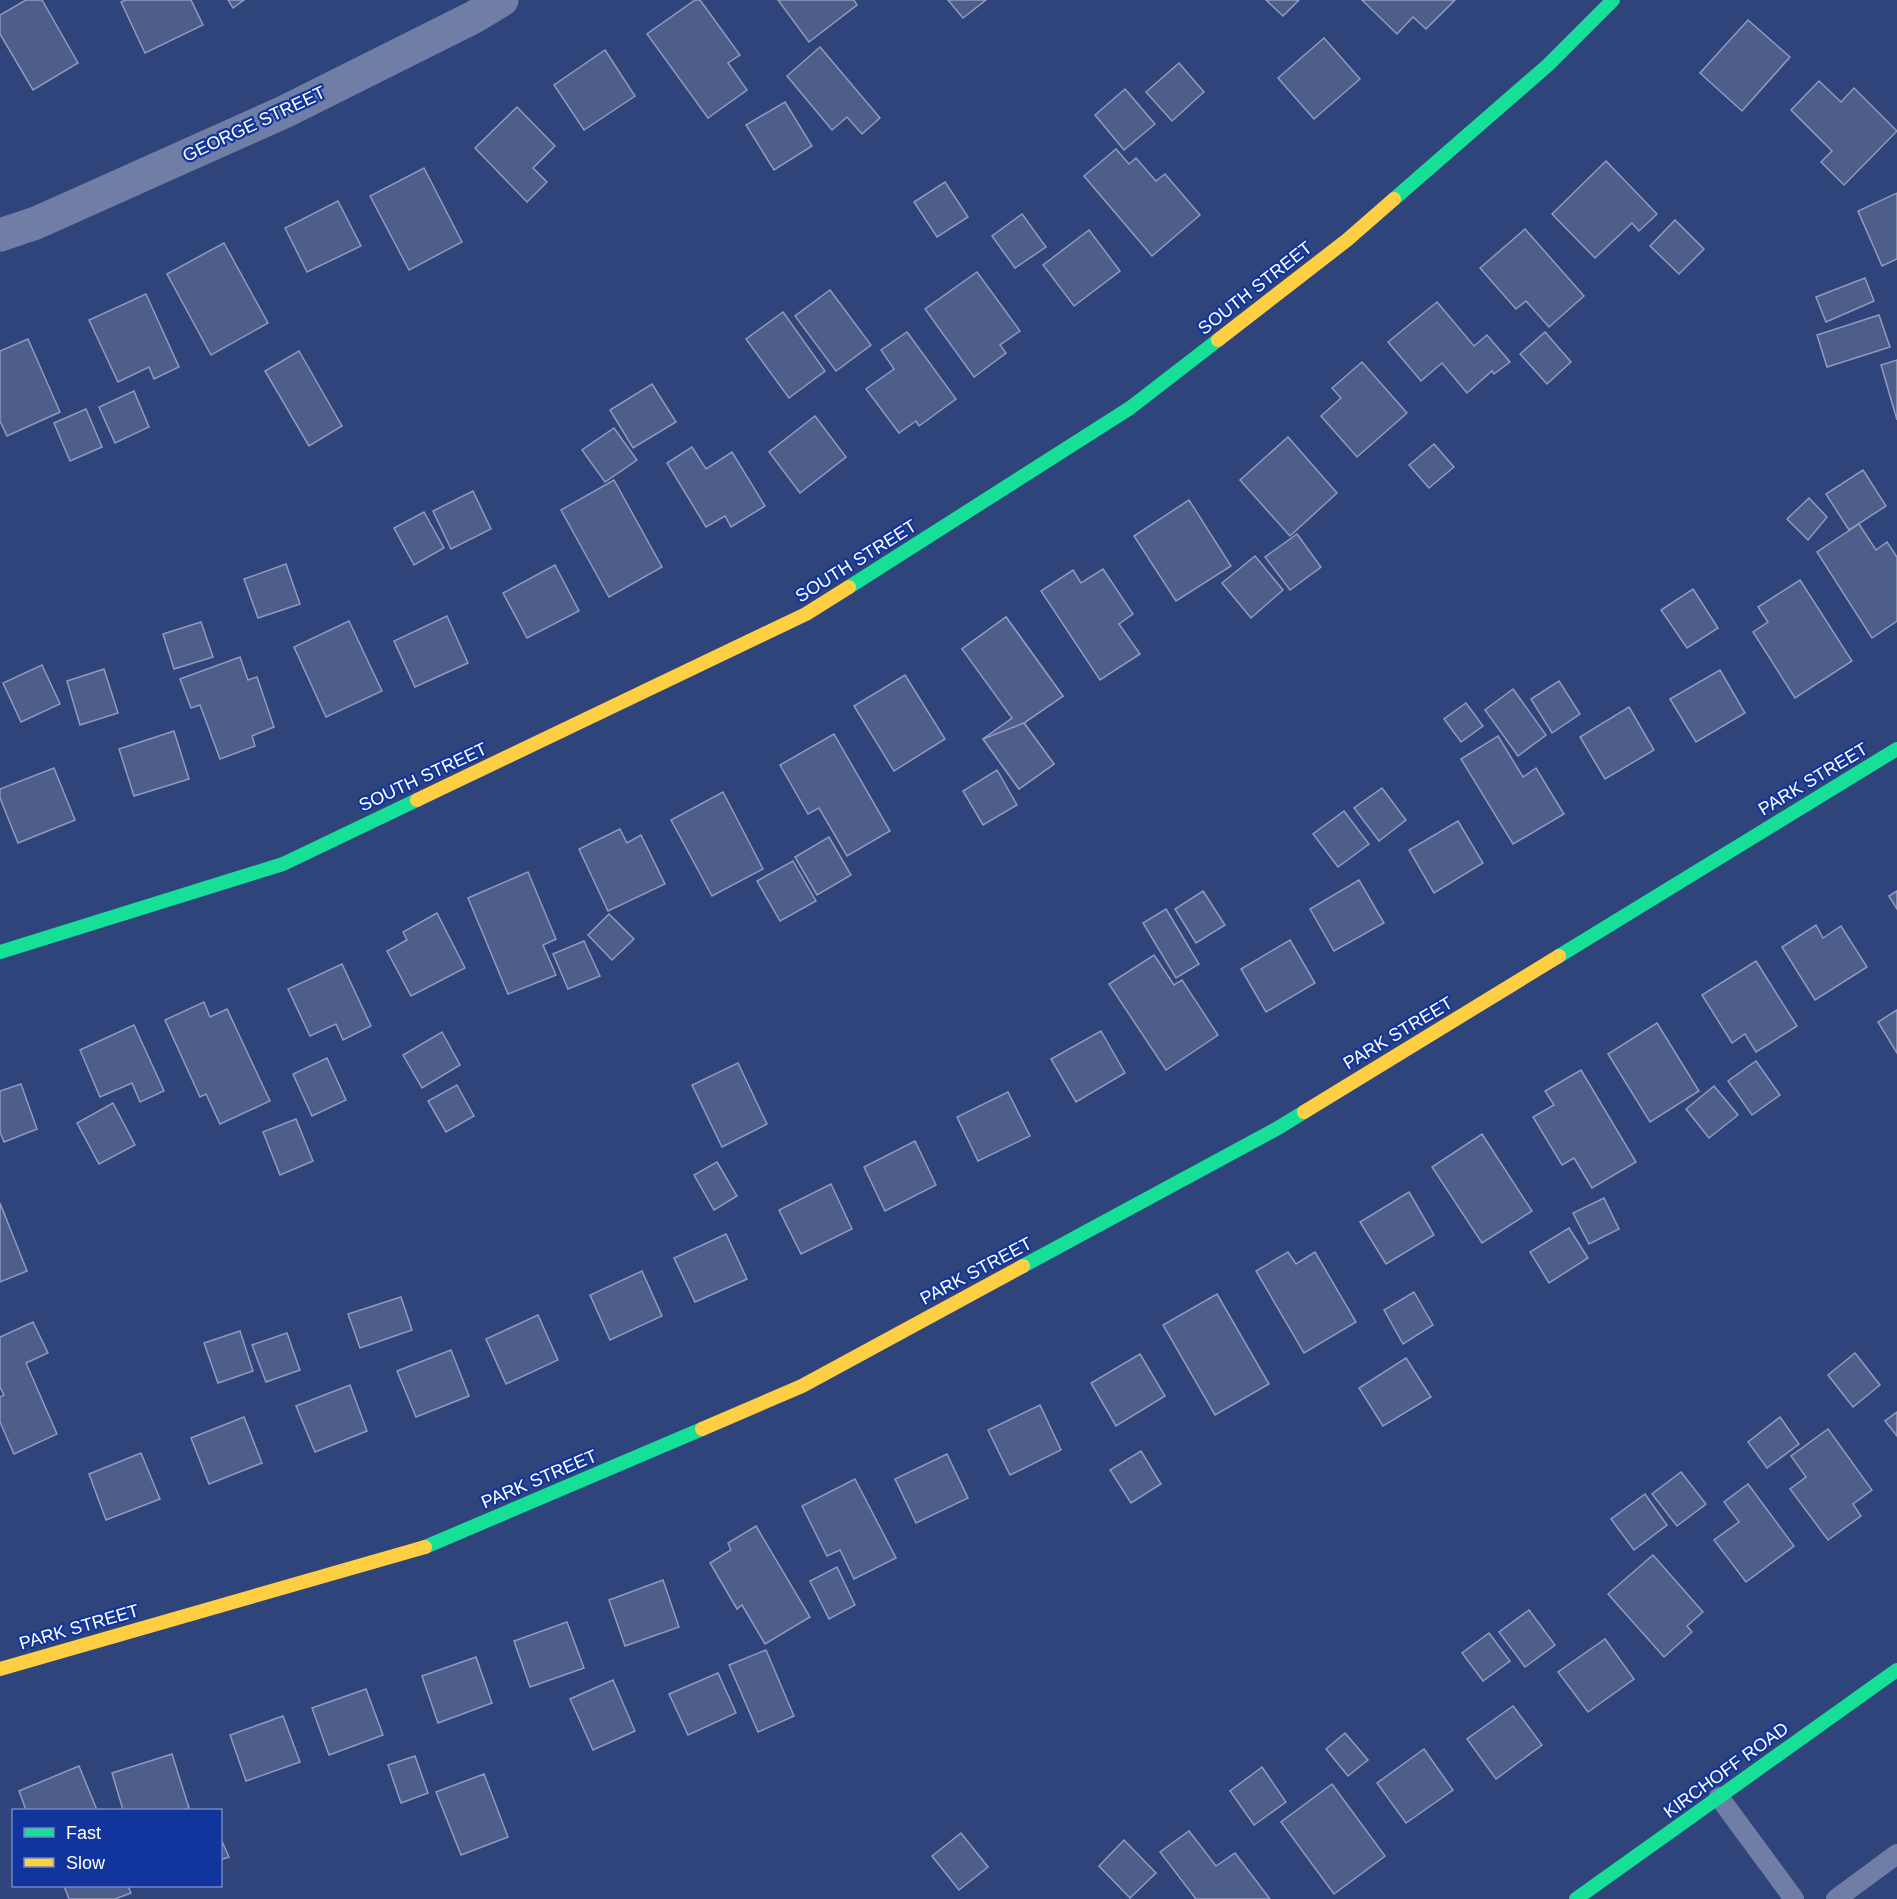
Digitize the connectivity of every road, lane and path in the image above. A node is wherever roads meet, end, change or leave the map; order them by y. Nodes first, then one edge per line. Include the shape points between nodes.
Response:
1 (502, 0) edge
2 (1613, 0) edge
3 (0, 235) edge
4 (1897, 749) edge
5 (0, 952) edge
6 (0, 1669) edge
7 (1897, 1670) edge
8 (1719, 1797) junction
9 (1897, 1854) edge
10 (1576, 1899) edge
11 (1794, 1899) edge
12 (1836, 1899) edge

1 - 3 street, GEORGE STREET via 284,112 36,223
2 - 5 street, SOUTH STREET via 1548,65 1356,232 1130,408 806,614 283,864
4 - 6 street, PARK STREET via 1278,1128 802,1386 418,1550
7 - 8 street, KIRCHOFF ROAD
8 - 10 street, KIRCHOFF ROAD
8 - 11 lane
9 - 12 lane

